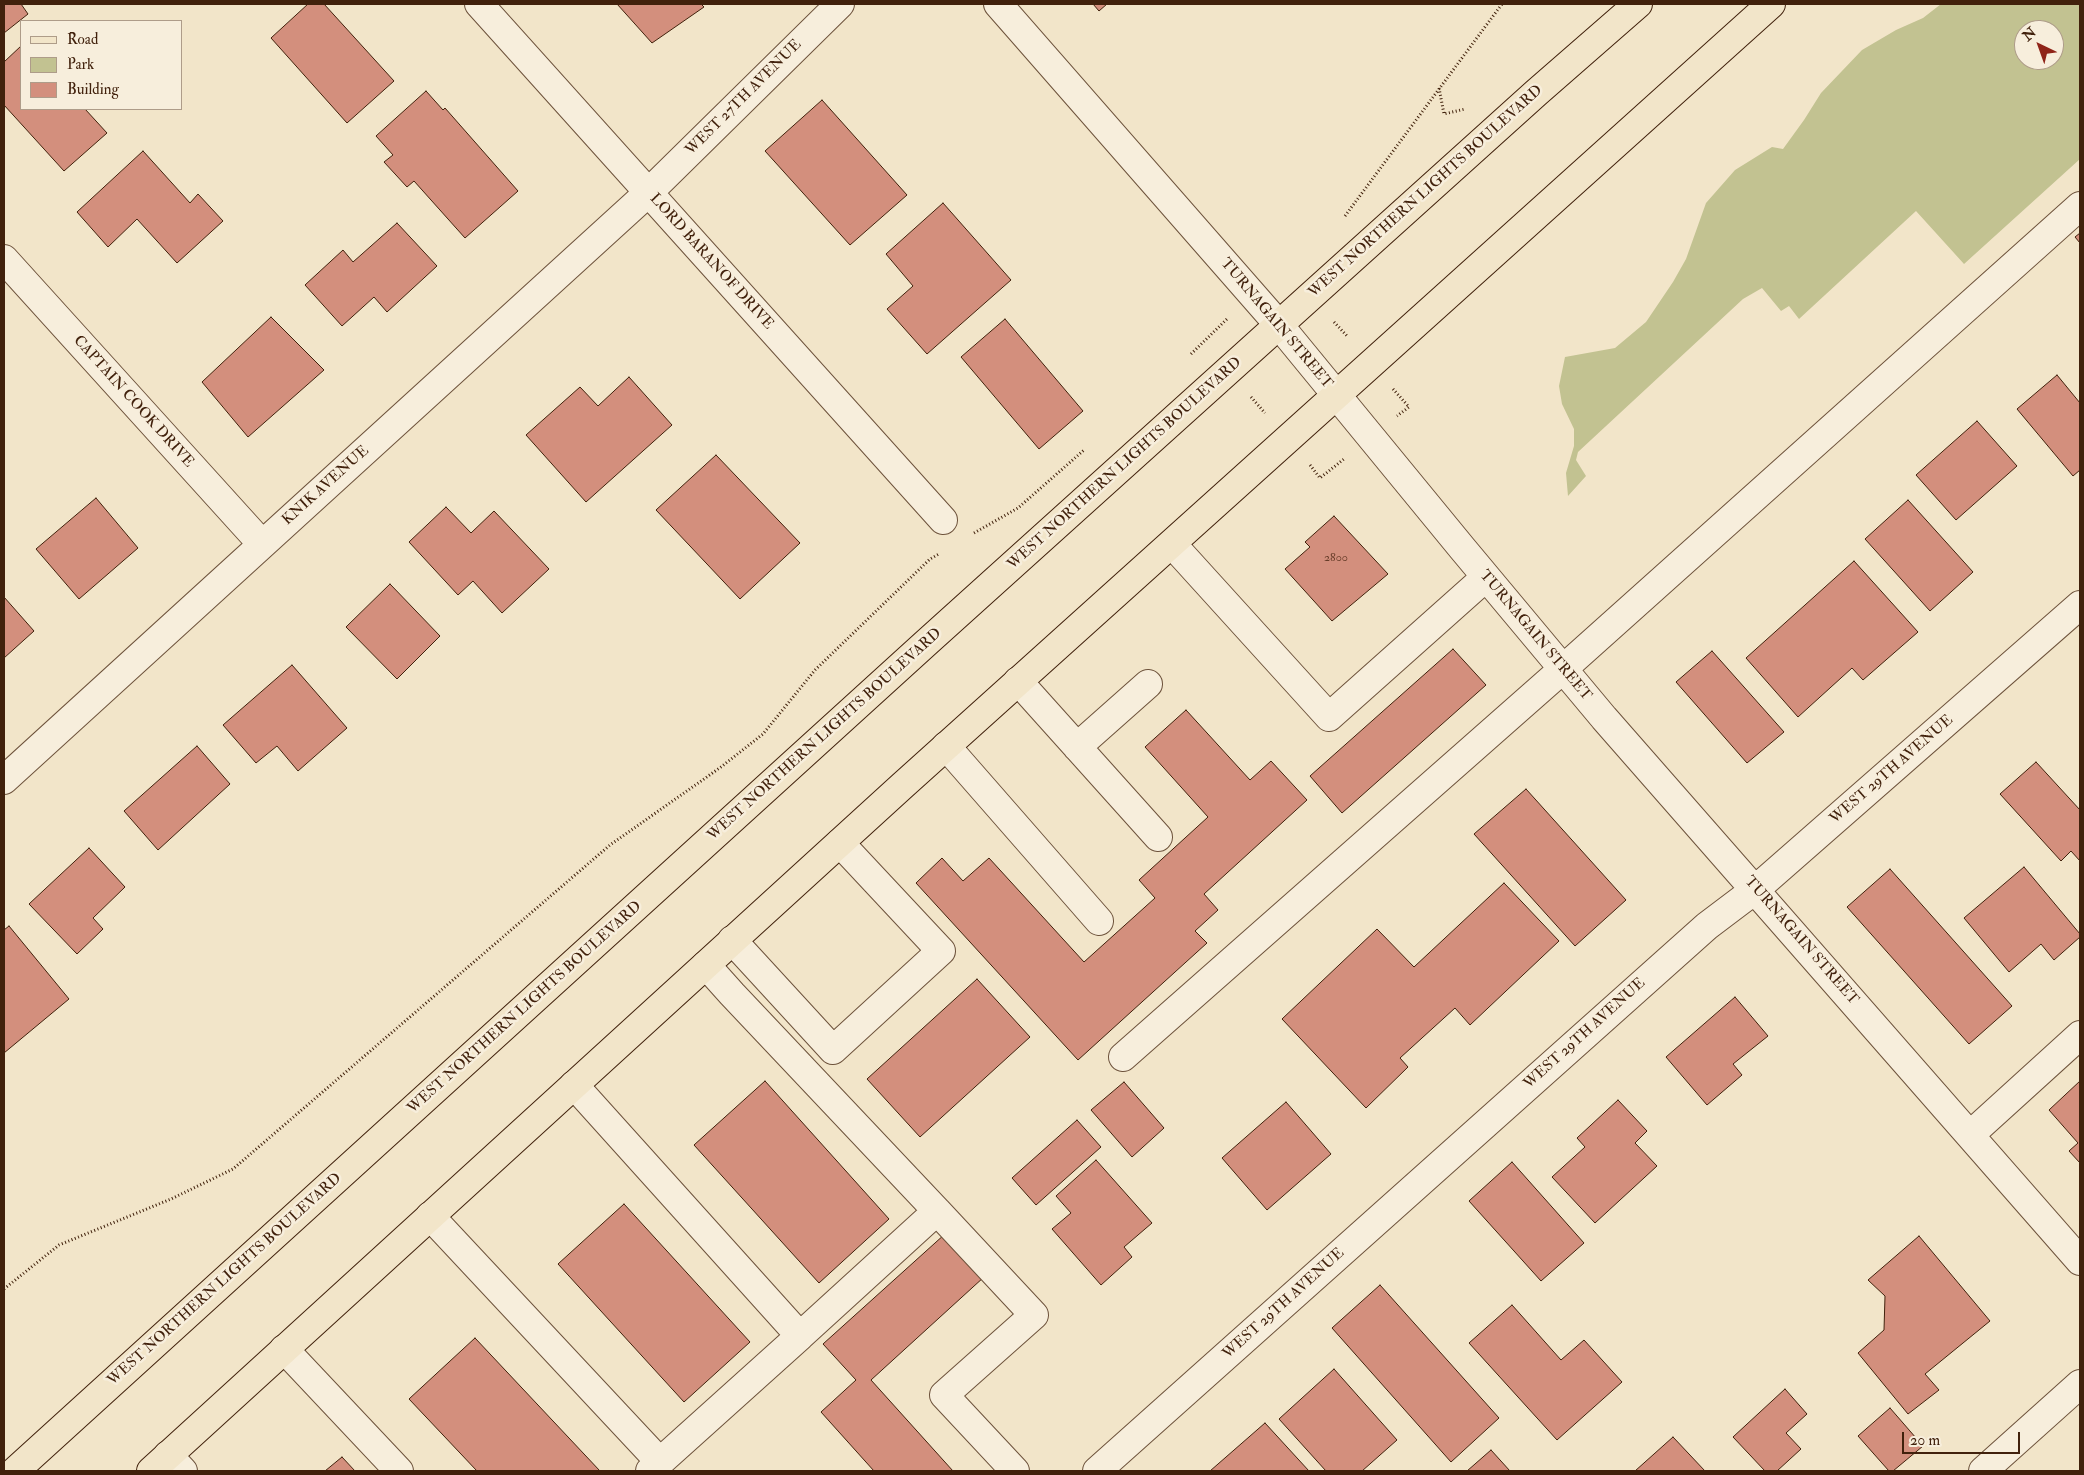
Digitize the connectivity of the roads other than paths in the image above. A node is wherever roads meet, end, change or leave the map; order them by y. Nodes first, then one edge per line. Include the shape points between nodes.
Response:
1 (479, 4) edge
2 (840, 4) edge
3 (998, 4) edge
4 (1638, 4) edge
5 (1771, 4) edge
6 (649, 192) junction
7 (2080, 206) edge
8 (4, 259) edge
9 (1279, 325) junction
10 (1337, 395) junction
11 (943, 520) dead end
12 (262, 544) junction
13 (1172, 544) junction
14 (1486, 577) junction
15 (2080, 605) edge
16 (1563, 669) junction
17 (1018, 681) junction
18 (1148, 684) dead end
19 (946, 746) junction
20 (1077, 748) junction
21 (4, 780) edge
22 (1158, 837) dead end
23 (840, 842) junction
24 (1756, 890) junction
25 (1099, 921) dead end
26 (732, 940) junction
27 (706, 965) junction
28 (2080, 1035) edge
29 (1123, 1057) dead end
30 (574, 1085) junction
31 (1970, 1135) junction
32 (937, 1211) junction
33 (430, 1216) junction
34 (2080, 1261) edge
35 (800, 1336) junction
36 (284, 1350) junction
37 (2080, 1384) edge
38 (167, 1466) edge
39 (655, 1466) edge
40 (15, 1471) edge
41 (399, 1471) edge
42 (1014, 1471) edge
43 (1097, 1471) edge
44 (1983, 1471) edge

1 - 6 street, LORD BARANOF DRIVE
2 - 6 street, WEST 27TH AVENUE
3 - 9 street, TURNAGAIN STREET
4 - 9 main road, WEST NORTHERN LIGHTS BOULEVARD
5 - 10 main road
6 - 11 street, LORD BARANOF DRIVE
6 - 12 street, KNIK AVENUE
7 - 16 street
8 - 12 street, CAPTAIN COOK DRIVE
9 - 10 street, TURNAGAIN STREET
9 - 40 main road, WEST NORTHERN LIGHTS BOULEVARD
10 - 13 main road
10 - 14 street, TURNAGAIN STREET
12 - 21 street, KNIK AVENUE
13 - 14 street via 1329,717
13 - 17 main road
14 - 16 street, TURNAGAIN STREET
15 - 24 street, WEST 29TH AVENUE
16 - 24 street, TURNAGAIN STREET
16 - 29 street
17 - 19 main road
17 - 20 street
18 - 20 street
19 - 23 main road
19 - 25 street
20 - 22 street
23 - 26 main road
23 - 26 street via 941,951 833,1050
24 - 31 street, TURNAGAIN STREET
24 - 43 street, WEST 29TH AVENUE via 1707,926
26 - 27 main road
27 - 30 main road
27 - 32 street
28 - 31 street
30 - 33 main road
30 - 35 street
31 - 34 street, TURNAGAIN STREET
32 - 35 street
32 - 42 street via 1034,1315 944,1394
33 - 36 main road
33 - 39 street
35 - 39 street
36 - 38 main road
36 - 41 street
37 - 44 street

